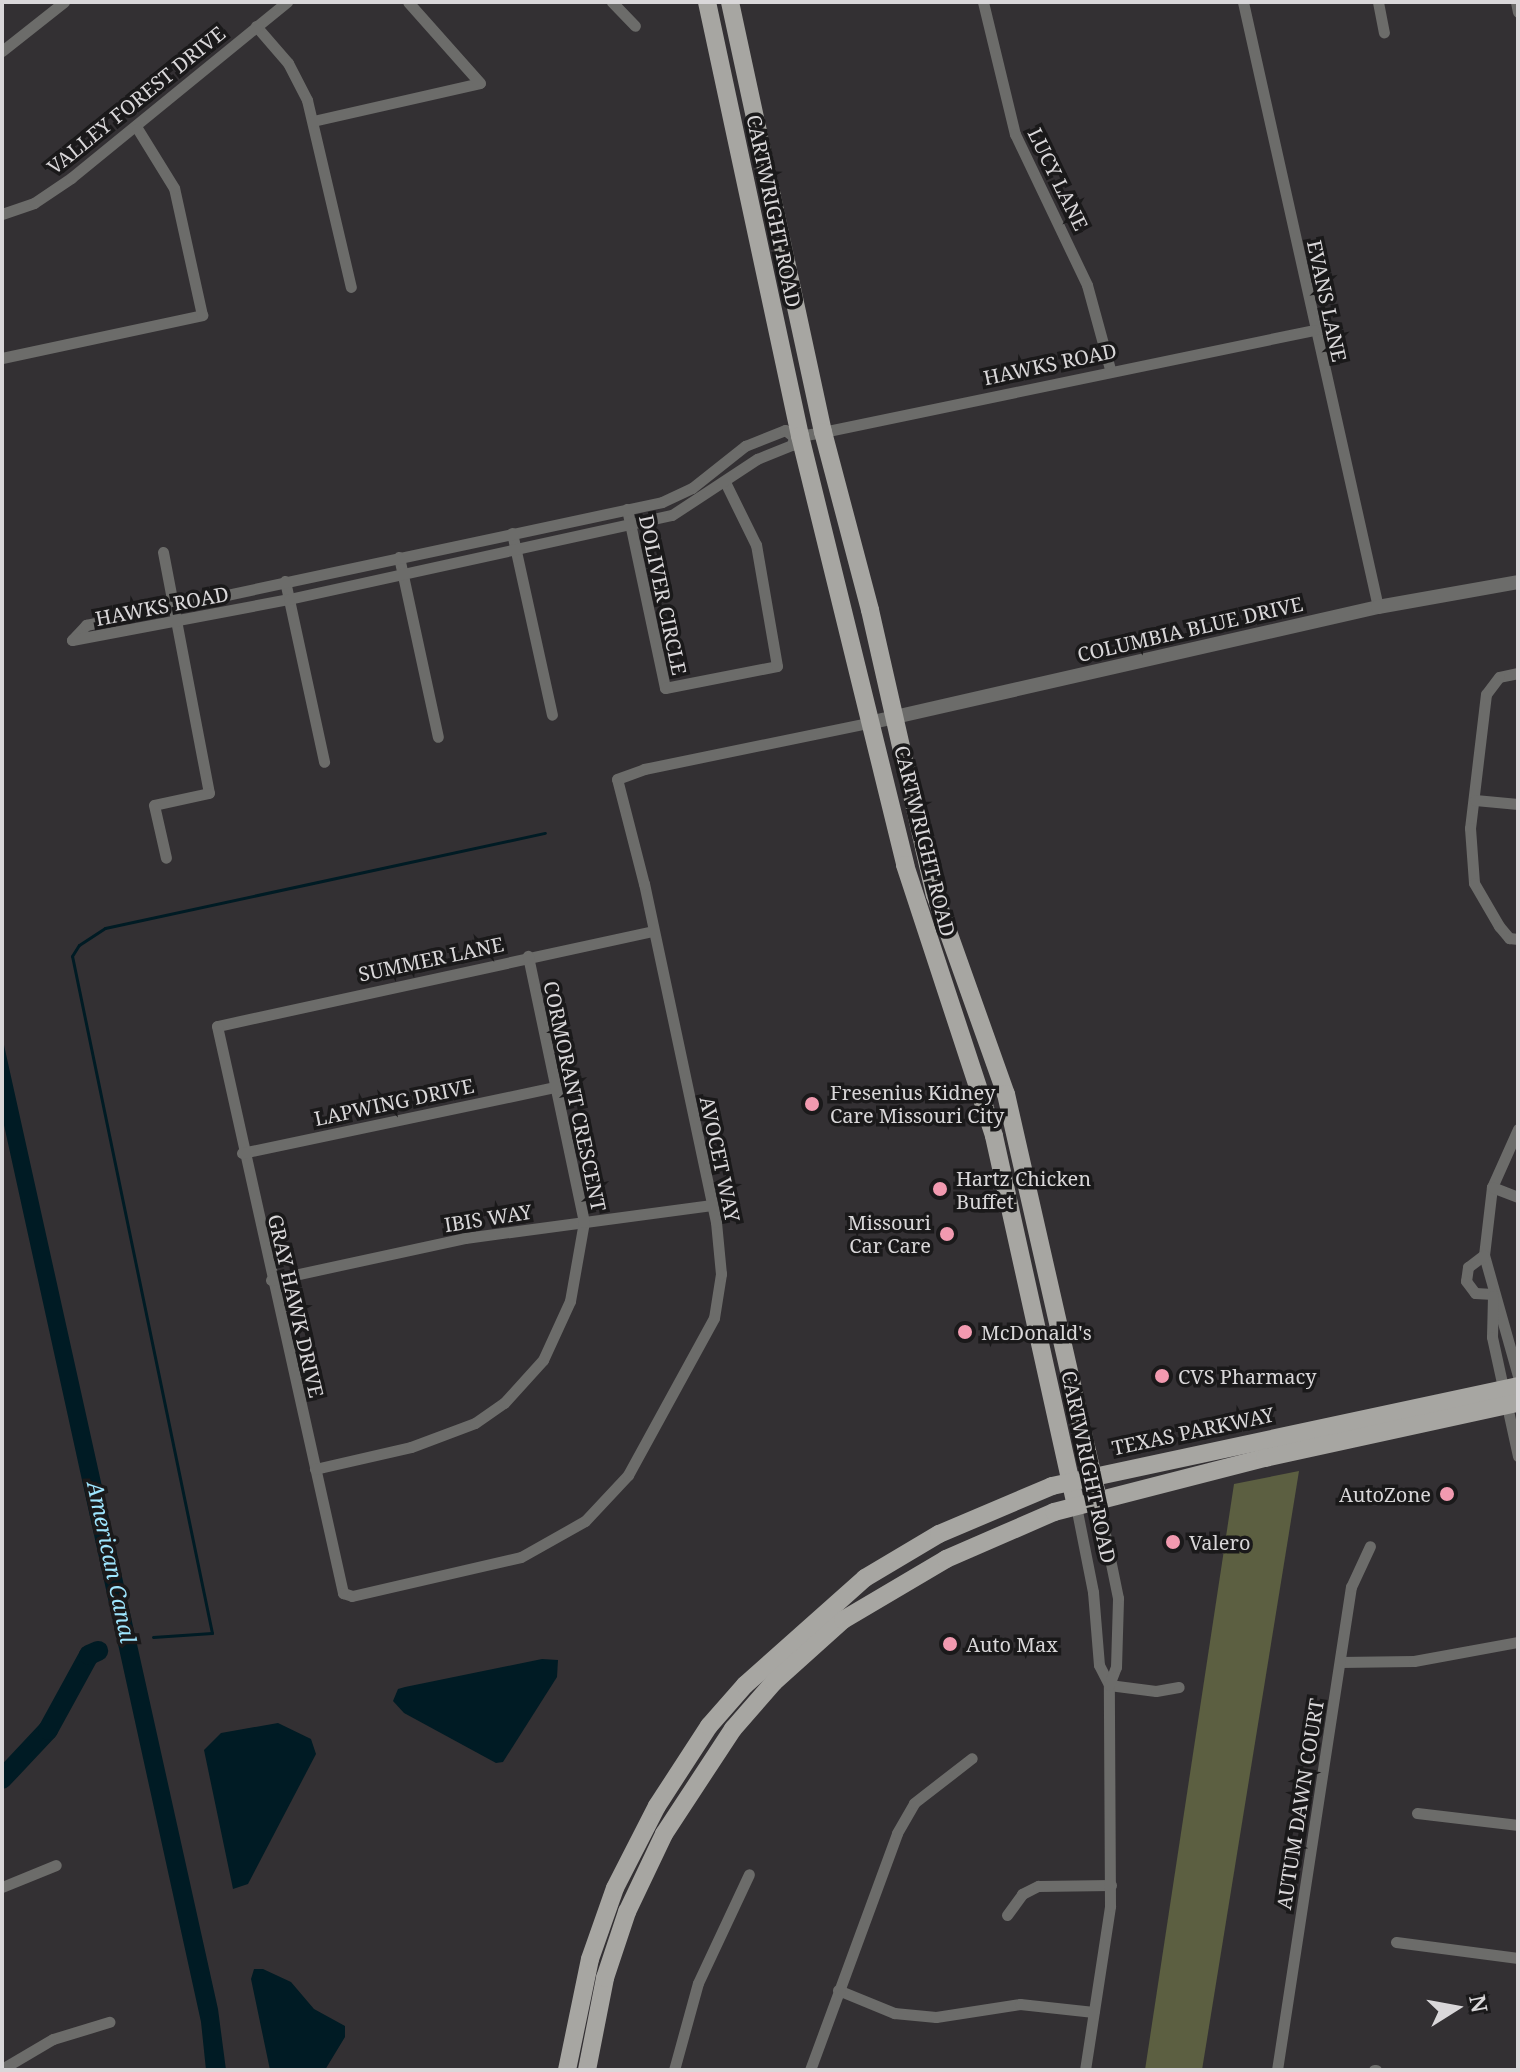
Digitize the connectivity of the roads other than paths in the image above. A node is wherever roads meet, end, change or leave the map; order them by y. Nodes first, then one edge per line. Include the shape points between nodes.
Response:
1 (64, 2) edge
2 (287, 2) edge
3 (408, 2) edge
4 (612, 2) edge
5 (707, 2) edge
6 (730, 2) edge
7 (983, 2) edge
8 (1243, 2) edge
9 (1378, 2) edge
10 (1516, 2) edge
11 (1518, 12) edge
12 (256, 26) junction
13 (635, 26) dead end
14 (1384, 32) dead end
15 (2, 51) edge
16 (753, 110) junction
17 (730, 117) junction
18 (313, 121) junction
19 (137, 128) junction
20 (2, 214) edge
21 (351, 287) dead end
22 (1314, 330) junction
23 (2, 358) edge
24 (1110, 369) junction
25 (823, 432) junction
26 (797, 436) junction
27 (725, 482) junction
28 (627, 509) junction
29 (629, 526) junction
30 (512, 533) junction
31 (516, 551) junction
32 (163, 552) dead end
33 (399, 557) junction
34 (403, 576) junction
35 (285, 581) junction
36 (1518, 582) edge
37 (289, 599) junction
38 (174, 605) junction
39 (1378, 607) junction
40 (178, 622) junction
41 (1518, 673) edge
42 (552, 715) dead end
43 (894, 715) junction
44 (873, 722) junction
45 (438, 737) dead end
46 (324, 762) dead end
47 (1475, 800) junction
48 (1518, 804) edge
49 (166, 858) dead end
50 (653, 931) junction
51 (1518, 939) edge
52 (953, 950) junction
53 (528, 956) junction
54 (932, 959) junction
55 (217, 1026) joint
56 (554, 1087) junction
57 (1518, 1129) edge
58 (1015, 1130) junction
59 (994, 1136) junction
60 (242, 1153) junction
61 (1492, 1187) junction
62 (1518, 1197) edge
63 (712, 1205) junction
64 (584, 1222) junction
65 (1484, 1255) junction
66 (1044, 1262) junction
67 (1023, 1267) junction
68 (271, 1280) junction
69 (1493, 1294) junction
70 (1513, 1392) edge
71 (1518, 1456) edge
72 (315, 1469) junction
73 (1093, 1476) junction
74 (1070, 1481) junction
75 (1098, 1500) junction
76 (1076, 1506) junction
77 (1370, 1546) dead end
78 (343, 1593) joint
79 (1518, 1642) edge
80 (1340, 1662) junction
81 (1109, 1685) junction
82 (1179, 1687) dead end
83 (972, 1758) dead end
84 (1417, 1813) dead end
85 (1518, 1825) edge
86 (56, 1865) dead end
87 (749, 1874) dead end
88 (1111, 1885) junction
89 (2, 1887) edge
90 (1007, 1915) dead end
91 (1396, 1942) dead end
92 (1518, 1958) edge
93 (838, 1990) junction
94 (1094, 2012) junction
95 (109, 2022) dead end
96 (2, 2069) edge
97 (567, 2070) edge
98 (587, 2070) edge
99 (674, 2070) edge
100 (810, 2070) edge
101 (1085, 2070) edge
102 (1277, 2070) edge

1 - 15 street
2 - 12 street, VALLEY FOREST DRIVE
3 - 18 street via 480,83
4 - 13 street
5 - 17 main road, CARTWRIGHT ROAD
6 - 16 main road, CARTWRIGHT ROAD
7 - 24 street, LUCY LANE via 1015,134 1087,285
8 - 22 street, EVANS LANE
9 - 14 street
10 - 11 street
12 - 18 street via 298,79
12 - 19 street, VALLEY FOREST DRIVE
16 - 17 main road
16 - 25 main road, CARTWRIGHT ROAD
17 - 26 main road, CARTWRIGHT ROAD
18 - 21 street
19 - 20 street, VALLEY FOREST DRIVE via 34,203
19 - 23 street via 174,188 202,315
22 - 24 street, HAWKS ROAD
22 - 39 street, EVANS LANE
24 - 25 street, HAWKS ROAD
25 - 26 street, HAWKS ROAD
25 - 43 main road, CARTWRIGHT ROAD
26 - 27 street, HAWKS ROAD via 792,445 757,459
26 - 28 street, HAWKS ROAD via 785,430 757,439 685,492
26 - 44 main road, CARTWRIGHT ROAD
27 - 29 street, HAWKS ROAD via 688,508
27 - 29 street, DOLIVER CIRCLE via 756,545 777,666 665,688
28 - 29 street, DOLIVER CIRCLE
28 - 30 street, HAWKS ROAD
29 - 31 street, HAWKS ROAD
30 - 31 street
30 - 33 street, HAWKS ROAD
31 - 34 street, HAWKS ROAD
31 - 42 street
32 - 38 street
33 - 34 street
33 - 35 street, HAWKS ROAD
34 - 37 street, HAWKS ROAD
34 - 45 street
35 - 37 street
35 - 38 street, HAWKS ROAD
36 - 39 street, COLUMBIA BLUE DRIVE
37 - 40 street, HAWKS ROAD
37 - 46 street
38 - 40 street
38 - 40 street, HAWKS ROAD via 86,625 72,640
39 - 43 street, COLUMBIA BLUE DRIVE
40 - 49 street via 209,793 154,805
41 - 47 street via 1490,683
43 - 44 street, COLUMBIA BLUE DRIVE
43 - 52 main road, CARTWRIGHT ROAD via 935,895
44 - 50 street, AVOCET WAY via 617,779
44 - 54 main road, CARTWRIGHT ROAD
47 - 48 street
47 - 51 street via 1470,828 1474,883 1499,926 1509,938
50 - 53 street, SUMMER LANE
50 - 63 street, AVOCET WAY
52 - 54 main road
52 - 58 main road, CARTWRIGHT ROAD
53 - 55 street, SUMMER LANE
53 - 56 street, CORMORANT CRESCENT
54 - 59 main road, CARTWRIGHT ROAD
55 - 60 street, GRAY HAWK DRIVE
56 - 60 street, LAPWING DRIVE
56 - 64 street, CORMORANT CRESCENT
57 - 61 street
58 - 59 main road
58 - 66 main road, CARTWRIGHT ROAD
59 - 67 main road, CARTWRIGHT ROAD
60 - 68 street, GRAY HAWK DRIVE
61 - 62 street
61 - 65 street
63 - 64 street, IBIS WAY
63 - 78 street, AVOCET WAY via 721,1274 714,1318 613,1494 556,1542 521,1557 352,1596
64 - 68 street, IBIS WAY via 465,1238
64 - 72 street, CORMORANT CRESCENT via 579,1272 555,1337 543,1360 504,1403 447,1437
65 - 69 street
65 - 69 street via 1468,1267 1466,1281 1475,1293
66 - 67 main road
66 - 73 main road, CARTWRIGHT ROAD
67 - 74 main road, CARTWRIGHT ROAD
68 - 72 street, GRAY HAWK DRIVE
69 - 70 street
69 - 70 street via 1492,1337
70 - 71 street
70 - 73 main road, TEXAS PARKWAY
70 - 75 main road, TEXAS PARKWAY
72 - 78 street, GRAY HAWK DRIVE
73 - 74 main road, TEXAS PARKWAY
73 - 75 main road, CARTWRIGHT ROAD
74 - 76 main road, CARTWRIGHT ROAD
74 - 97 main road, TEXAS PARKWAY via 963,1522 865,1578 777,1652 709,1726 657,1806 615,1888 590,1959
75 - 76 main road, TEXAS PARKWAY
75 - 81 street, CARTWRIGHT ROAD via 1118,1598 1116,1667
76 - 81 street, CARTWRIGHT ROAD via 1093,1592 1099,1665
76 - 98 main road, TEXAS PARKWAY via 989,1538 883,1592 798,1659 733,1729 699,1774 642,1878 605,1978
77 - 80 street, AUTUM DAWN COURT via 1351,1587
79 - 80 street via 1414,1661
80 - 102 street, AUTUM DAWN COURT
81 - 82 street via 1156,1691
81 - 88 street, CARTWRIGHT ROAD
83 - 93 street via 914,1803 897,1833
84 - 85 street
86 - 89 street
87 - 99 street via 698,1983
88 - 90 street via 1038,1886 1022,1894
88 - 94 street, CARTWRIGHT ROAD
91 - 92 street
93 - 94 street via 894,2013 936,2017 1020,2004
93 - 100 street
94 - 101 street, CARTWRIGHT ROAD
95 - 96 street via 53,2039

